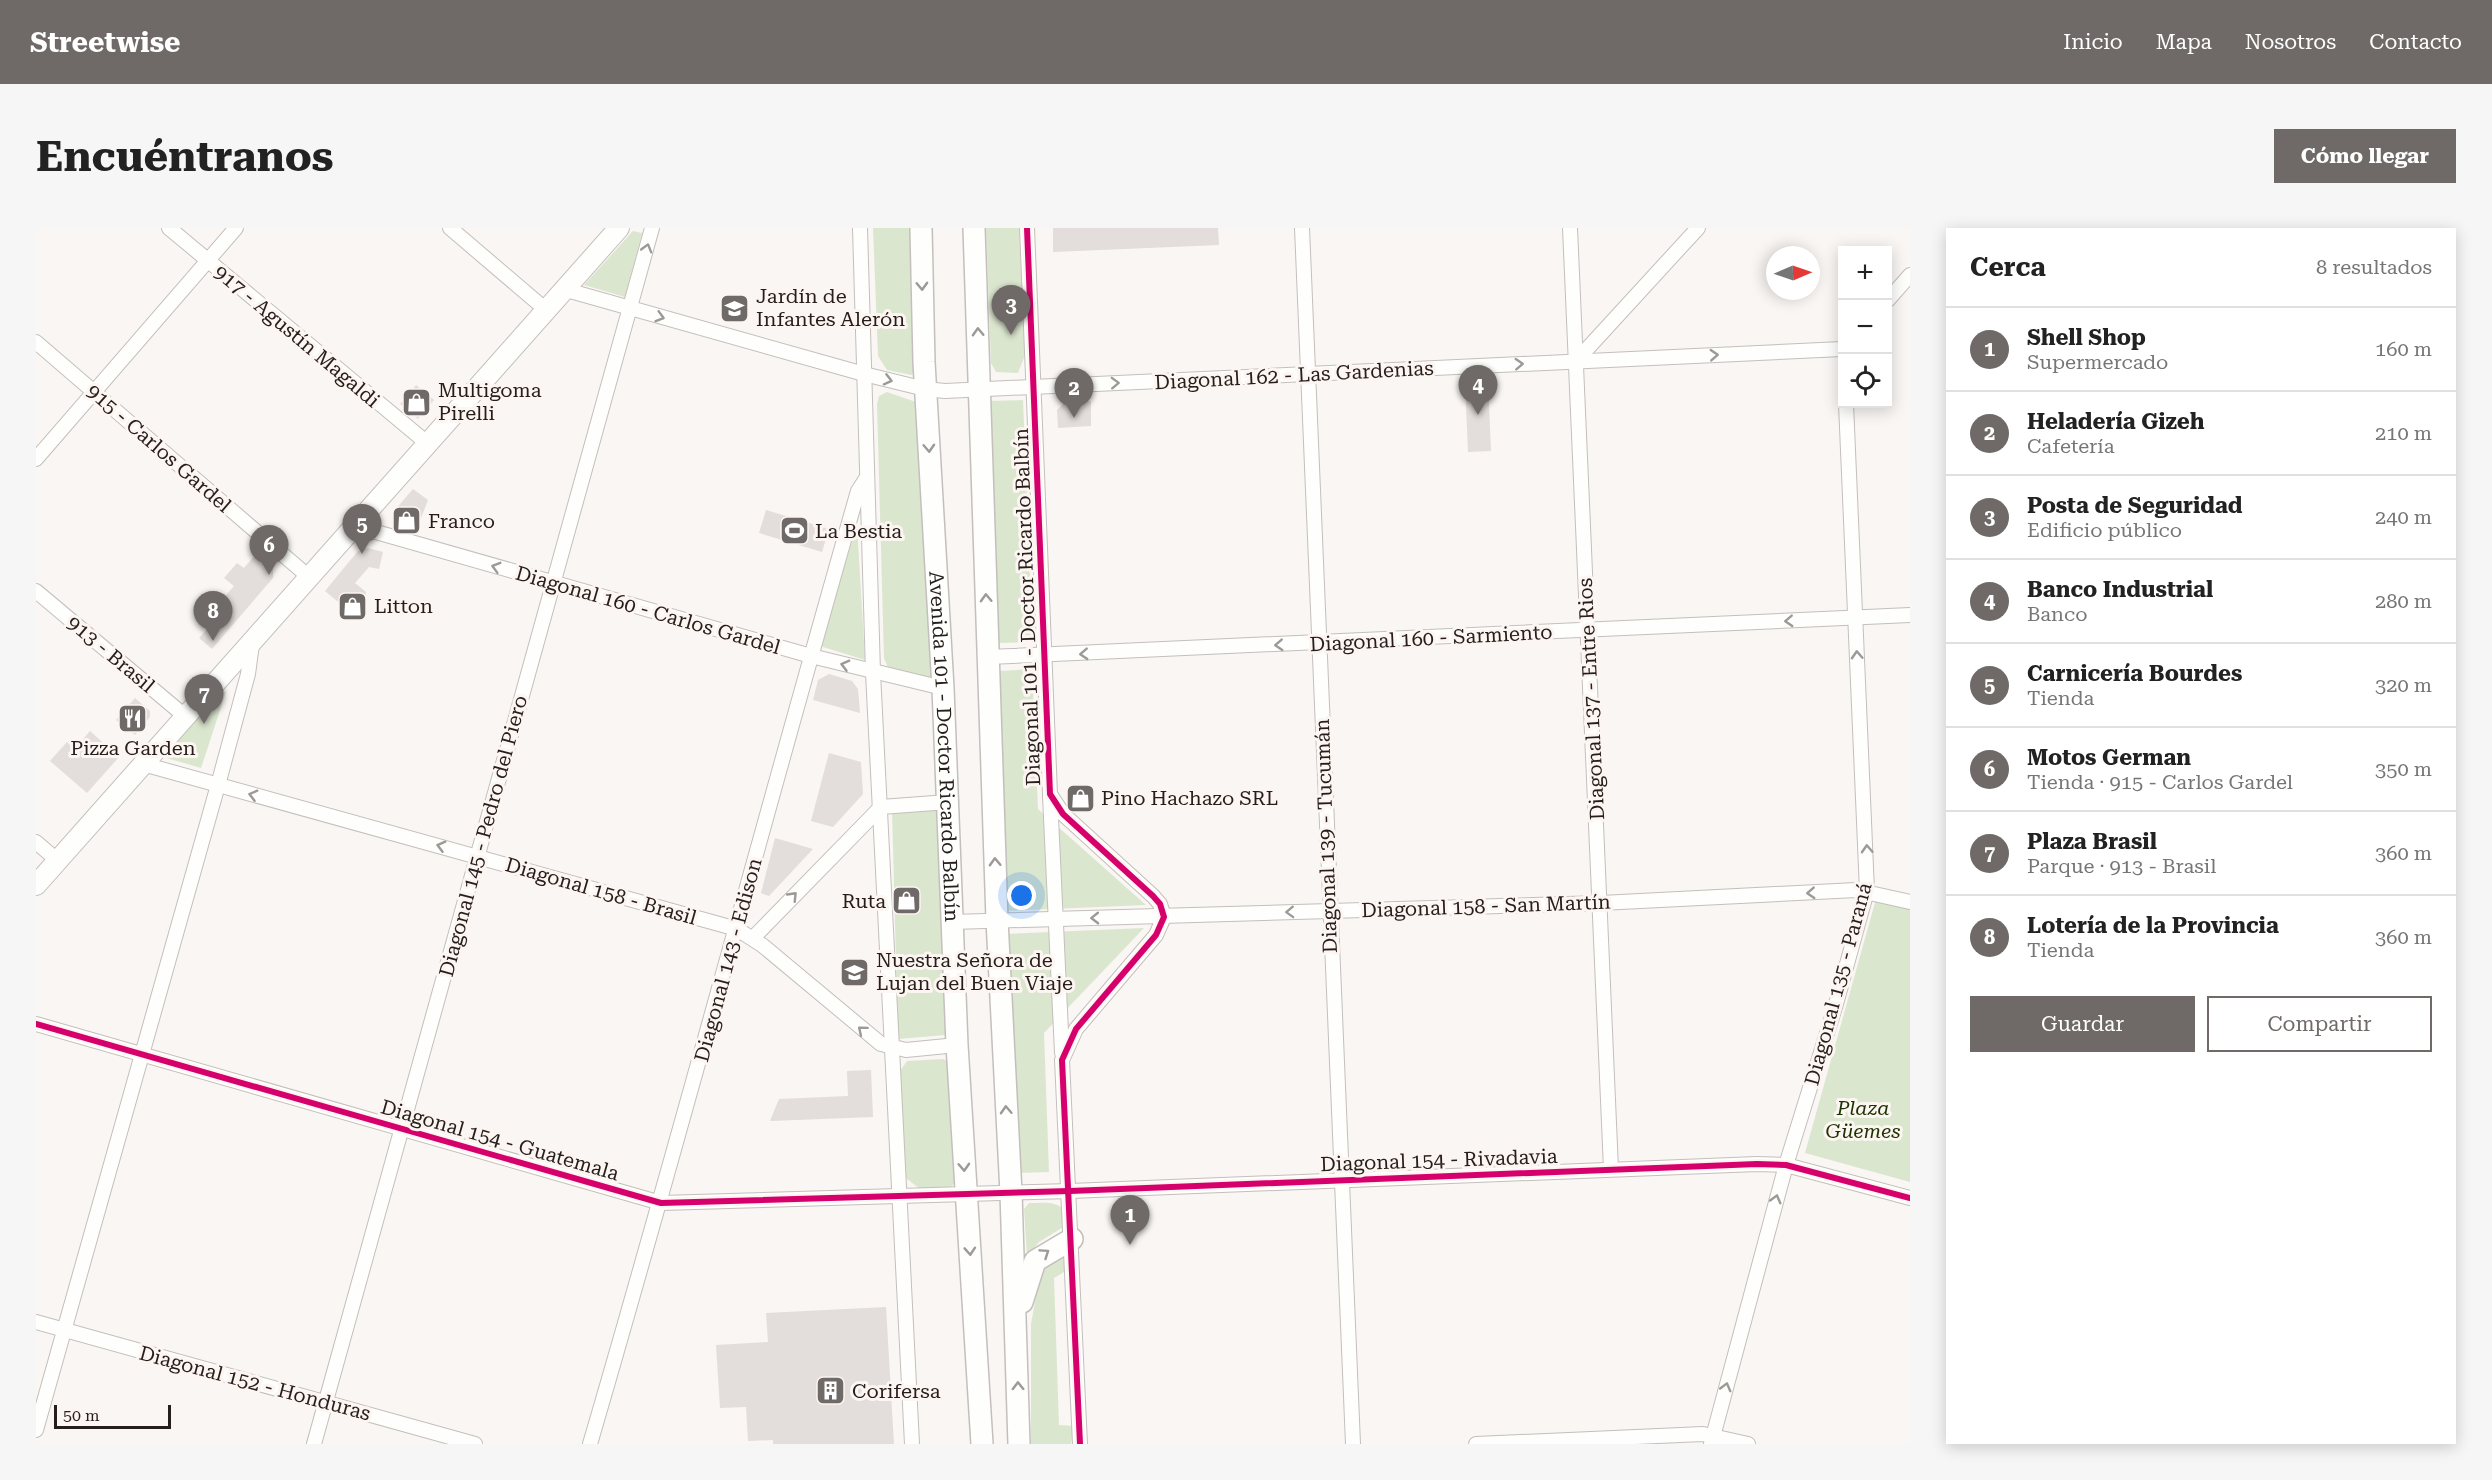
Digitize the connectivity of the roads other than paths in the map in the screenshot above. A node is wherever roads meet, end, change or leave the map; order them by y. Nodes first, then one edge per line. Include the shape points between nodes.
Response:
1 (169, 228) edge
2 (236, 228) edge
3 (450, 228) edge
4 (619, 228) edge
5 (652, 228) edge
6 (860, 228) edge
7 (921, 228) edge
8 (974, 228) edge
9 (1027, 228) edge
10 (1302, 228) edge
11 (1570, 228) edge
12 (1698, 228) edge
13 (207, 261) junction
14 (1910, 275) edge
15 (563, 289) junction
16 (1892, 295) edge
17 (629, 308) junction
18 (545, 309) junction
19 (36, 342) edge
20 (1838, 348) edge
21 (1576, 362) junction
22 (864, 374) junction
23 (1308, 374) junction
24 (1035, 386) junction
25 (925, 389) junction
26 (980, 390) junction
27 (93, 392) junction
28 (1846, 408) edge
29 (427, 443) junction
30 (36, 459) edge
31 (867, 477) junction
32 (355, 526) junction
33 (309, 577) junction
34 (552, 584) junction
35 (36, 591) edge
36 (1910, 615) edge
37 (1855, 617) junction
38 (1588, 631) junction
39 (1318, 643) junction
40 (252, 644) junction
41 (811, 656) junction
42 (1046, 656) junction
43 (988, 657) junction
44 (873, 673) junction
45 (943, 688) junction
46 (186, 717) junction
47 (143, 764) junction
48 (218, 785) junction
49 (1050, 794) junction
50 (948, 802) junction
51 (881, 807) junction
52 (36, 842) edge
53 (477, 856) junction
54 (58, 861) junction
55 (36, 885) edge
56 (1867, 891) junction
57 (1910, 902) edge
58 (1601, 903) junction
59 (1329, 911) junction
60 (1164, 917) junction
61 (1056, 919) junction
62 (997, 920) junction
63 (952, 921) junction
64 (737, 929) junction
65 (753, 938) junction
66 (36, 1024) edge
67 (957, 1045) junction
68 (890, 1048) junction
69 (139, 1056) junction
70 (1062, 1060) junction
71 (402, 1129) junction
72 (1786, 1165) junction
73 (1611, 1169) junction
74 (1341, 1181) junction
75 (1070, 1191) junction
76 (966, 1192) junction
77 (1011, 1193) junction
78 (898, 1197) junction
79 (1910, 1198) edge
80 (661, 1203) junction
81 (1072, 1239) junction
82 (1016, 1317) junction
83 (36, 1322) edge
84 (64, 1330) junction
85 (326, 1402) junction
86 (36, 1430) edge
87 (1712, 1439) edge
88 (314, 1444) edge
89 (475, 1444) edge
90 (590, 1444) edge
91 (912, 1444) edge
92 (982, 1444) edge
93 (1019, 1444) edge
94 (1080, 1444) edge
95 (1353, 1444) edge
96 (1476, 1444) edge
97 (1748, 1444) edge

1 - 13 street, 917 - Agustín Magaldi
2 - 13 street
3 - 18 street
4 - 15 main road
17 -> 5 street, Diagonal 145 - Pedro del Piero
6 - 22 street
7 -> 25 main road, Avenida 101 - Doctor Ricardo Balbín
26 -> 8 main road
9 - 24 street, Diagonal 101 - Doctor Ricardo Balbín
10 - 23 street, Diagonal 139 - Tucumán
11 - 21 street, Diagonal 137 - Entre Rios
12 - 21 street
13 - 27 street
13 - 29 street, 917 - Agustín Magaldi
14 - 16 street
15 - 17 street, Diagonal 162 - Las Gardenias
15 - 18 main road
17 -> 22 street, Diagonal 162 - Las Gardenias
17 - 34 street, Diagonal 145 - Pedro del Piero
18 - 29 main road
19 - 27 street, 915 - Carlos Gardel
21 -> 20 street, Diagonal 162 - Las Gardenias
23 -> 21 street, Diagonal 162 - Las Gardenias
21 - 38 street, Diagonal 137 - Entre Rios
22 -> 25 street, Diagonal 162 - Las Gardenias
22 - 31 street
24 -> 23 street, Diagonal 162 - Las Gardenias
23 - 39 street, Diagonal 139 - Tucumán
24 - 26 street, Diagonal 162 - Las Gardenias
24 - 42 street, Diagonal 101 - Doctor Ricardo Balbín
25 - 26 street, Diagonal 162 - Las Gardenias
25 -> 45 main road, Avenida 101 - Doctor Ricardo Balbín
43 -> 26 main road
27 - 30 street
27 - 33 street, 915 - Carlos Gardel
28 - 37 street, Diagonal 135 - Paraná
29 - 32 main road
31 - 41 street, Diagonal 143 - Edison via 858,491
31 - 44 street
32 - 33 main road
34 -> 32 street, Diagonal 160 - Carlos Gardel
33 - 40 main road
34 - 41 street, Diagonal 160 - Carlos Gardel
34 - 53 street, Diagonal 145 - Pedro del Piero
35 - 46 street, 913 - Brasil
36 - 37 street, Diagonal 160 - Sarmiento
37 -> 38 street, Diagonal 160 - Sarmiento
56 -> 37 street, Diagonal 135 - Paraná
38 - 39 street, Diagonal 160 - Sarmiento
38 - 58 street, Diagonal 137 - Entre Rios
39 -> 42 street, Diagonal 160 - Sarmiento
39 - 59 street, Diagonal 139 - Tucumán
40 - 46 main road
40 - 48 street via 248,674
44 -> 41 street, Diagonal 160 - Carlos Gardel
41 - 64 street, Diagonal 143 - Edison
42 - 43 street, Diagonal 160 - Sarmiento
42 - 49 street, Diagonal 101 - Doctor Ricardo Balbín
62 -> 43 main road
44 - 45 street, Diagonal 160 - Carlos Gardel
44 - 51 street
45 - 50 main road, Avenida 101 - Doctor Ricardo Balbín
46 - 47 main road
47 - 48 street, Diagonal 158 - Brasil
47 - 54 main road
53 -> 48 street, Diagonal 158 - Brasil
48 - 69 street
49 - 60 street, Diagonal 101 - Doctor Ricardo Balbín via 1063,814 1153,896
49 - 61 street, Diagonal 101 - Doctor Ricardo Balbín
50 - 51 street
50 - 63 main road, Avenida 101 - Doctor Ricardo Balbín
65 -> 51 street
51 - 68 street
52 - 54 street
53 - 64 street, Diagonal 158 - Brasil
53 - 71 street, Diagonal 145 - Pedro del Piero
54 - 55 main road
56 - 57 street, Diagonal 158 - San Martín
56 -> 58 street, Diagonal 158 - San Martín
56 - 72 street, Diagonal 135 - Paraná
58 - 59 street, Diagonal 158 - San Martín
58 - 73 street, Diagonal 137 - Entre Rios
59 -> 60 street, Diagonal 158 - San Martín
59 - 74 street, Diagonal 139 - Tucumán
60 -> 61 street, Diagonal 158 - San Martín
60 - 70 street, Diagonal 101 - Doctor Ricardo Balbín via 1156,935 1076,1029
61 - 62 street, Diagonal 158 - San Martín
61 - 70 street, Diagonal 101 - Doctor Ricardo Balbín
62 - 63 street, Diagonal 158 - San Martín
77 -> 62 main road
63 - 67 main road, Avenida 101 - Doctor Ricardo Balbín
64 - 65 street, Diagonal 158 - Brasil
64 - 80 street, Diagonal 143 - Edison
68 -> 65 street, Diagonal 158 - Brasil via 872,1038
66 - 69 street, Diagonal 154 - Guatemala
67 - 68 street
67 -> 76 main road, Avenida 101 - Doctor Ricardo Balbín
68 - 78 street
69 - 71 street, Diagonal 154 - Guatemala
69 - 84 street
70 - 75 street, Diagonal 101 - Doctor Ricardo Balbín
71 - 80 street, Diagonal 154 - Guatemala
71 - 85 street, Diagonal 145 - Pedro del Piero
72 - 73 street, Diagonal 154 - Rivadavia
72 - 79 street, Diagonal 154 - Rivadavia
87 -> 72 street, Diagonal 135 - Paraná
73 - 74 street, Diagonal 154 - Rivadavia
74 - 75 street, Diagonal 154 - Rivadavia
74 - 95 street, Diagonal 139 - Tucumán
75 - 77 street, Diagonal 154 - Rivadavia
75 - 81 street, Diagonal 101 - Doctor Ricardo Balbín
76 - 77 street, Diagonal 154 - Rivadavia
76 - 78 street, Diagonal 154 - Guatemala
76 -> 92 main road, Avenida 101 - Doctor Ricardo Balbín
77 - 82 main road
78 - 80 street, Diagonal 154 - Guatemala
78 - 91 street
80 - 90 street, Diagonal 143 - Edison
82 -> 81 main road via 1035,1261
81 - 94 street, Diagonal 101 - Doctor Ricardo Balbín
93 -> 82 main road
83 - 84 street, Diagonal 152 - Honduras
84 - 85 street, Diagonal 152 - Honduras
84 - 86 street
85 - 88 street, Diagonal 145 - Pedro del Piero
85 - 89 street, Diagonal 152 - Honduras
87 - 96 street
87 - 97 street

